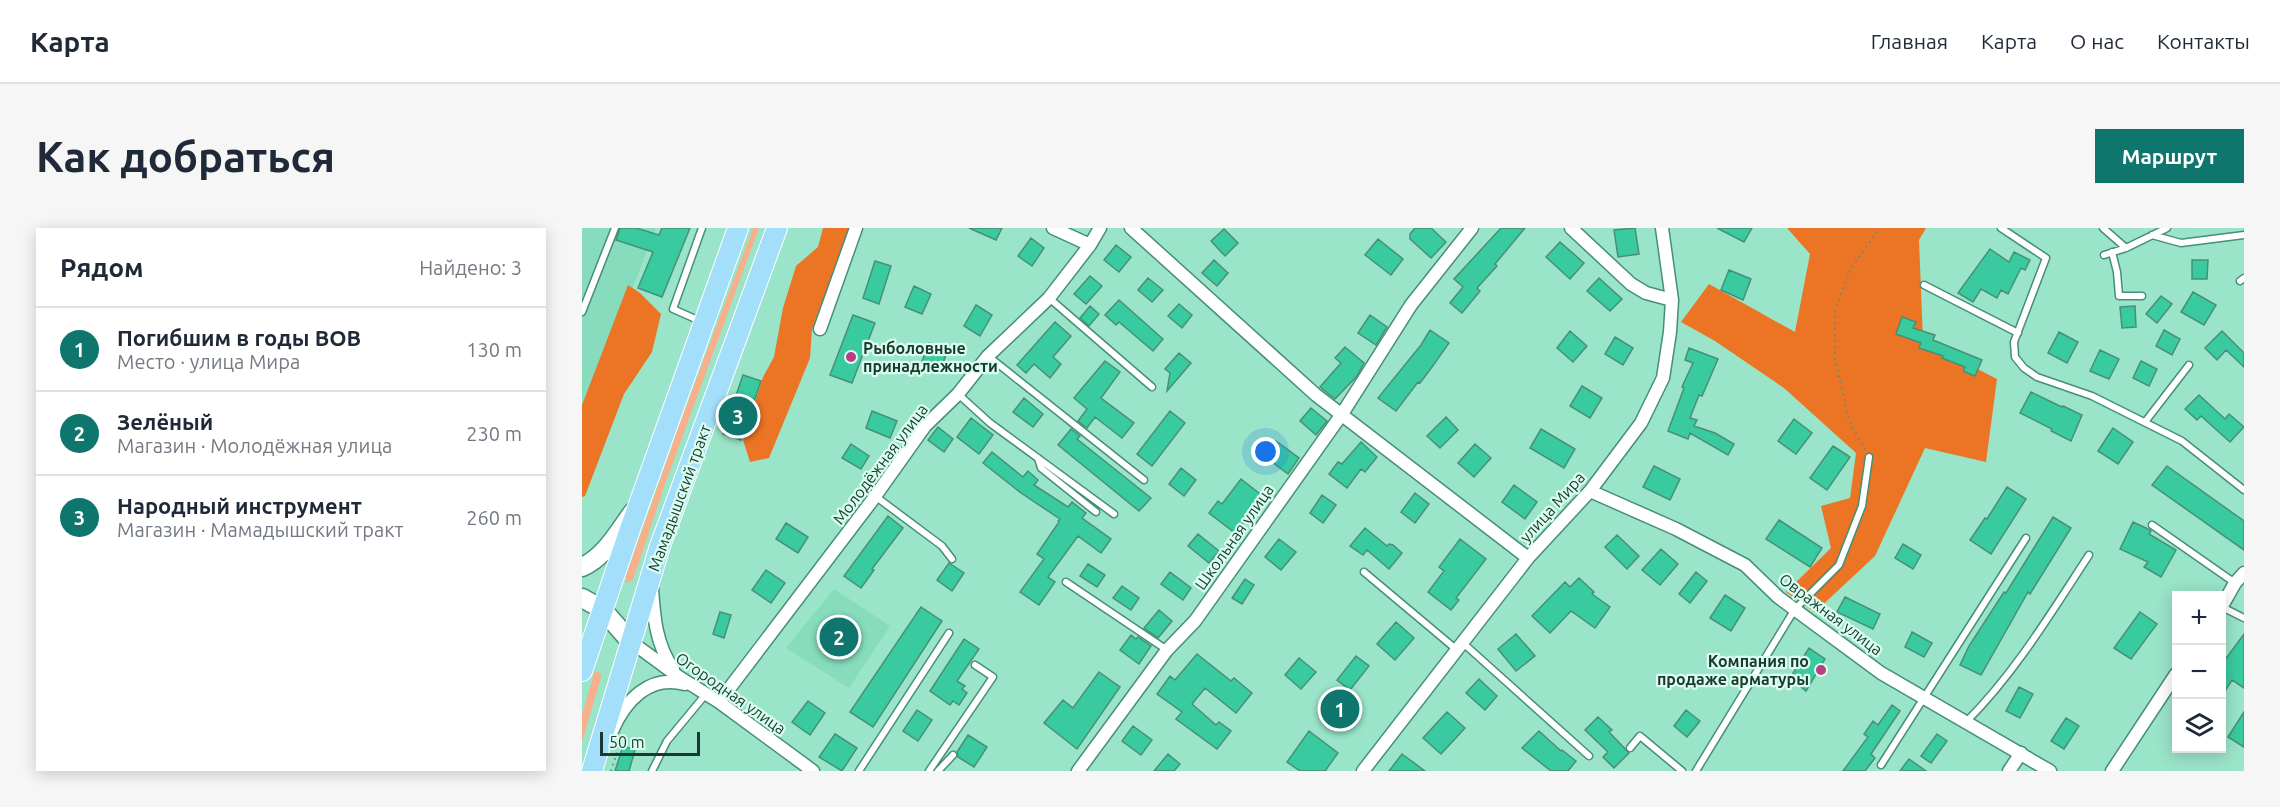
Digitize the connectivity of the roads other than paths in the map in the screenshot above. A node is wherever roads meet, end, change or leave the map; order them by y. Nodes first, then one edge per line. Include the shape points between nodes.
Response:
1 (615, 228) edge
2 (702, 228) edge
3 (738, 228) edge
4 (777, 228) edge
5 (856, 228) edge
6 (1053, 228) edge
7 (1100, 228) edge
8 (1131, 228) edge
9 (1472, 228) edge
10 (1571, 228) edge
11 (1662, 228) edge
12 (2001, 228) edge
13 (2103, 228) edge
14 (2167, 228) edge
15 (2152, 235) junction
16 (2244, 235) edge
17 (1090, 245) junction
18 (2126, 248) junction
19 (2112, 252) junction
20 (2104, 255) dead end
21 (1924, 285) dead end
22 (2142, 296) dead end
23 (1049, 298) junction
24 (1672, 300) junction
25 (582, 312) edge
26 (704, 322) junction
27 (820, 329) dead end
28 (2018, 333) junction
29 (988, 356) junction
30 (2189, 365) dead end
31 (1152, 387) dead end
32 (958, 393) junction
33 (1342, 414) junction
34 (2145, 422) junction
35 (1038, 458) junction
36 (1869, 458) road end
37 (1144, 480) dead end
38 (2244, 490) edge
39 (1590, 491) junction
40 (875, 496) junction
41 (639, 503) junction
42 (1096, 512) dead end
43 (1114, 514) dead end
44 (2152, 525) dead end
45 (2026, 538) dead end
46 (2089, 555) dead end
47 (1528, 558) junction
48 (952, 559) dead end
49 (582, 567) edge
50 (1364, 572) dead end
51 (2244, 573) edge
52 (651, 575) junction
53 (1066, 582) dead end
54 (2235, 583) junction
55 (582, 598) edge
56 (2226, 600) edge
57 (602, 609) junction
58 (1795, 609) junction
59 (2226, 609) edge
60 (2244, 618) edge
61 (950, 633) dead end
62 (630, 641) junction
63 (1460, 647) junction
64 (1167, 650) junction
65 (975, 665) dead end
66 (582, 671) edge
67 (679, 677) junction
68 (2172, 680) edge
69 (700, 691) junction
70 (1925, 698) junction
71 (719, 702) junction
72 (1966, 722) junction
73 (1630, 748) dead end
74 (2021, 753) junction
75 (953, 755) dead end
76 (1589, 756) dead end
77 (1881, 765) dead end
78 (808, 770) edge
79 (594, 771) edge
80 (652, 771) edge
81 (860, 771) edge
82 (929, 771) edge
83 (938, 771) edge
84 (1078, 771) edge
85 (1363, 771) edge
86 (1682, 771) edge
87 (1696, 771) edge
88 (2009, 771) edge
89 (2050, 771) edge
90 (2112, 771) edge

1 - 25 lane
2 - 26 lane via 672,309
3 - 26 main road
4 - 52 main road, Мамадышский тракт
5 - 27 street
6 - 17 street
7 - 17 street, Молодёжная улица
8 - 33 street
9 - 33 street, Школьная улица via 1411,305
10 - 24 street via 1631,284
11 - 24 street, улица Мира
12 - 28 lane via 2046,258
13 - 18 lane
14 - 15 lane
15 - 16 lane via 2181,243
15 - 18 lane
17 - 23 street, Молодёжная улица
18 - 19 lane
19 - 20 lane
19 - 22 lane via 2119,296
21 - 28 lane
23 - 29 street, Молодёжная улица
23 - 31 lane
24 - 39 street, улица Мира via 1663,378 1641,423
26 - 41 main road
28 - 34 lane via 2015,357 2024,368
29 - 32 street, Молодёжная улица
29 - 37 lane
30 - 34 lane
32 - 35 lane via 990,423
32 - 40 street, Молодёжная улица via 925,426
33 - 47 street
33 - 64 street, Школьная улица via 1195,621
34 - 38 lane via 2182,441
35 - 42 lane via 1041,468
35 - 43 lane
36 - 58 lane via 1862,506 1839,565
39 - 47 street, улица Мира
39 - 58 street, Овражная улица via 1745,565
40 - 48 lane via 942,546
40 - 71 street, Молодёжная улица
41 - 49 street via 605,551
41 - 57 main road
44 - 54 lane
45 - 70 lane
46 - 72 lane via 2034,639 1989,699
47 - 63 street, улица Мира
50 - 63 lane
51 - 54 street
52 - 62 main road, Мамадышский тракт
52 - 67 street via 657,634 665,657
53 - 64 lane
54 - 56 street
55 - 57 street
57 - 62 street
57 - 66 main road
58 - 70 street, Овражная улица via 1881,673
58 - 87 lane
59 - 60 lane
61 - 81 lane
62 - 67 street, Огородная улица
62 - 79 main road, Мамадышский тракт
63 - 76 lane
63 - 85 street, улица Мира
64 - 84 street, Школьная улица
65 - 82 lane via 993,677
67 - 69 street, Огородная улица
68 - 90 street
69 - 71 street, Огородная улица
69 - 79 street via 677,682 657,684 629,701
69 - 80 lane
70 - 72 street, Овражная улица
70 - 77 lane
71 - 78 street, Огородная улица
72 - 74 street, Овражная улица
73 - 86 lane via 1640,736
74 - 88 street
74 - 89 street, Овражная улица
75 - 83 lane

